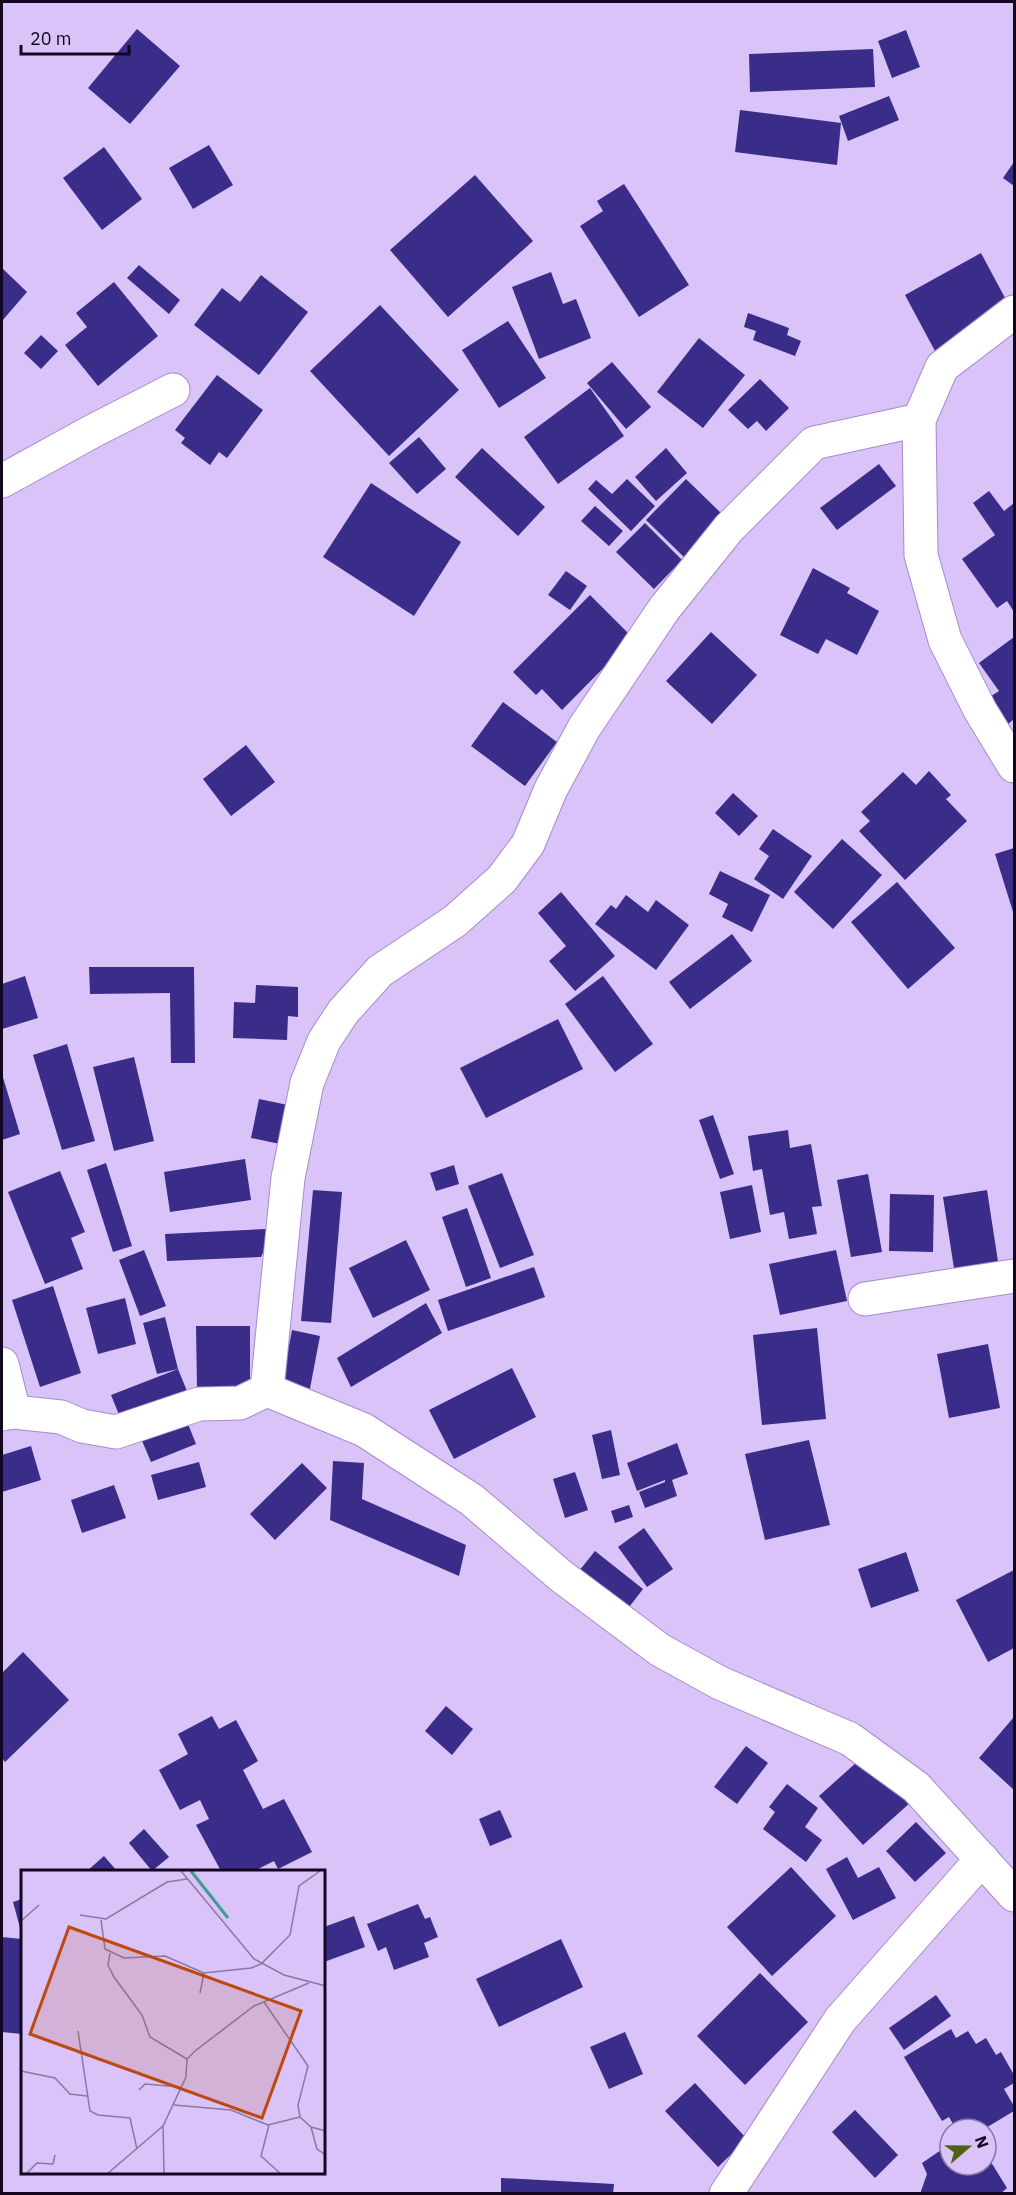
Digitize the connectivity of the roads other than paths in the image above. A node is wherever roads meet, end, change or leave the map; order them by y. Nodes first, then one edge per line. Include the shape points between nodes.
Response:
1 (1014, 312) edge
2 (173, 390) dead end
3 (919, 420) junction
4 (2, 481) edge
5 (1014, 766) edge
6 (1014, 1276) edge
7 (865, 1299) dead end
8 (2, 1364) edge
9 (267, 1390) junction
10 (8, 1413) edge
11 (982, 1858) junction
12 (1014, 1895) edge
13 (726, 2193) edge

1 - 3 street via 942,367
2 - 4 street
3 - 5 street via 921,555 945,640
3 - 9 street via 814,443 729,528 664,609 584,728 551,789 528,844 502,879 454,921 380,971 343,1012 324,1041 307,1083 288,1178
6 - 7 street
8 - 10 street
9 - 10 street via 240,1403 199,1404 116,1432 82,1426 61,1417
9 - 11 street via 364,1430 472,1500 561,1576 660,1650 720,1683 850,1739 916,1787
11 - 12 street
11 - 13 street via 840,2020

